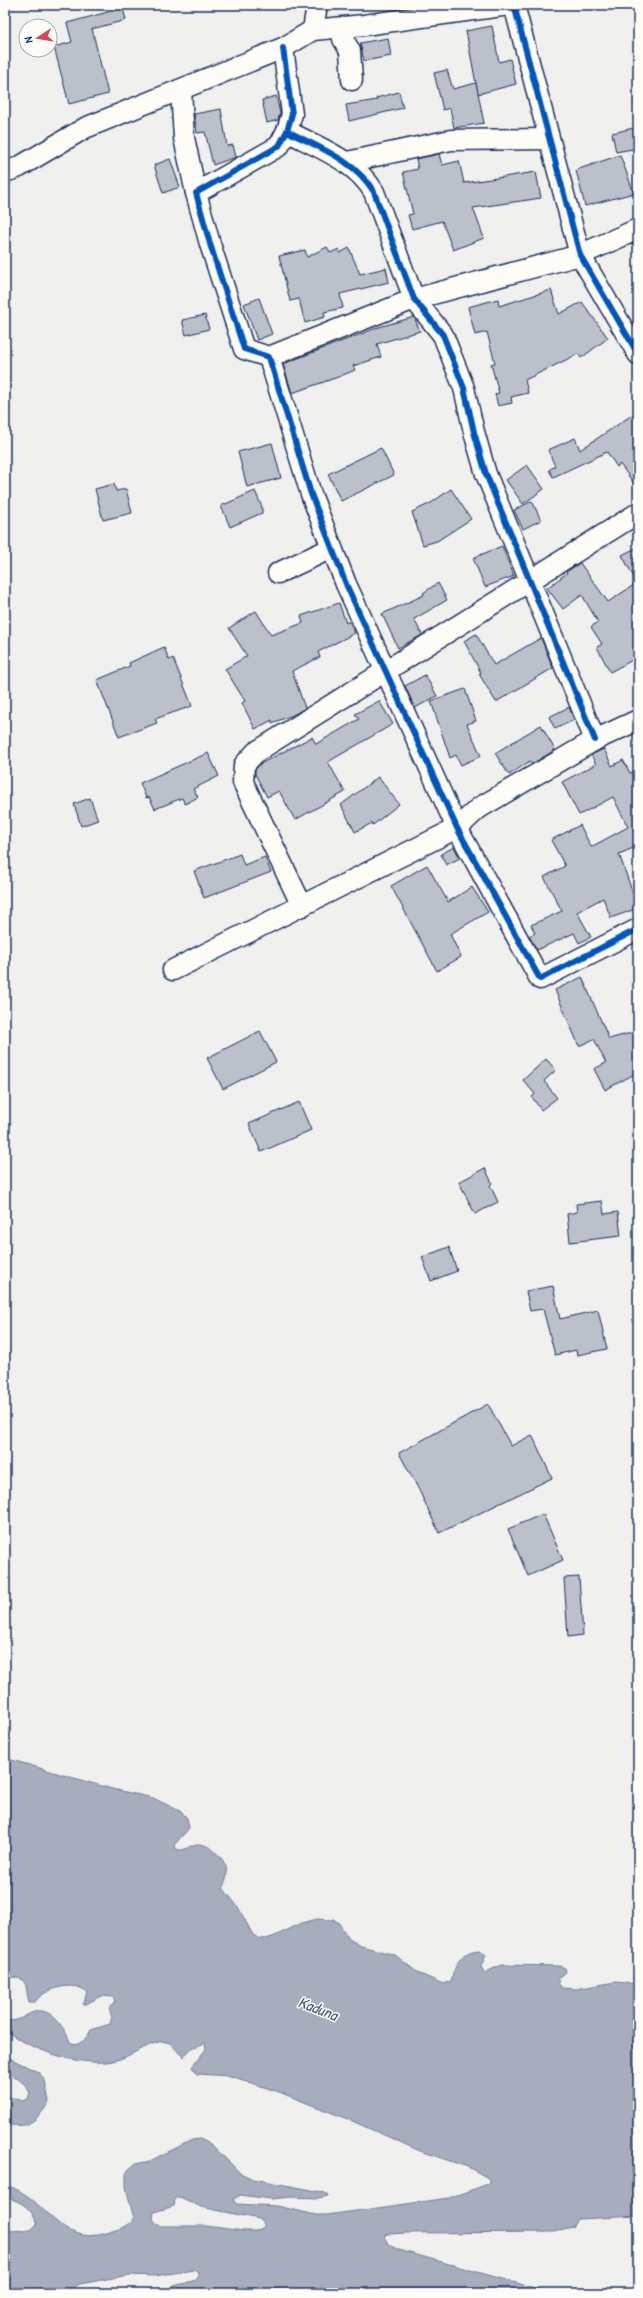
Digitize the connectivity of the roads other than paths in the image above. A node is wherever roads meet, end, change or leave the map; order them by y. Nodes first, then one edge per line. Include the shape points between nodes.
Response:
1 (317, 5) edge
2 (509, 5) edge
3 (514, 5) edge
4 (349, 27) junction
5 (313, 30) junction
6 (283, 48) junction
7 (352, 80) dead end
8 (181, 90) junction
9 (287, 131) junction
10 (549, 139) junction
11 (347, 162) junction
12 (5, 172) edge
13 (196, 193) junction
14 (638, 229) edge
15 (580, 255) junction
16 (414, 299) junction
17 (638, 354) edge
18 (269, 357) junction
19 (638, 513) edge
20 (332, 548) junction
21 (278, 573) dead end
22 (530, 581) junction
23 (385, 670) junction
24 (638, 720) edge
25 (594, 740) junction
26 (457, 828) junction
27 (302, 906) junction
28 (638, 929) edge
29 (173, 970) dead end

1 - 5 street
2 - 4 street
3 - 10 street
4 - 5 street
4 - 7 street via 343,39 350,51
5 - 6 street
6 - 8 street
6 - 9 street via 292,114
8 - 12 street via 86,128 19,167
8 - 13 street via 184,138
9 - 11 street
9 - 13 street via 279,146
10 - 11 street via 451,140
10 - 15 street
11 - 16 street via 365,177 374,192
13 - 18 street via 244,349
14 - 15 street
15 - 16 street
15 - 17 street
16 - 18 street
16 - 22 street via 443,335 464,388 486,474
18 - 20 street via 311,494
19 - 22 street
20 - 21 street
20 - 23 street
22 - 23 street
22 - 25 street
23 - 26 street
23 - 27 street via 256,752 244,765 243,782
24 - 25 street
25 - 26 street via 479,808
26 - 27 street
26 - 28 street via 540,979
27 - 29 street

